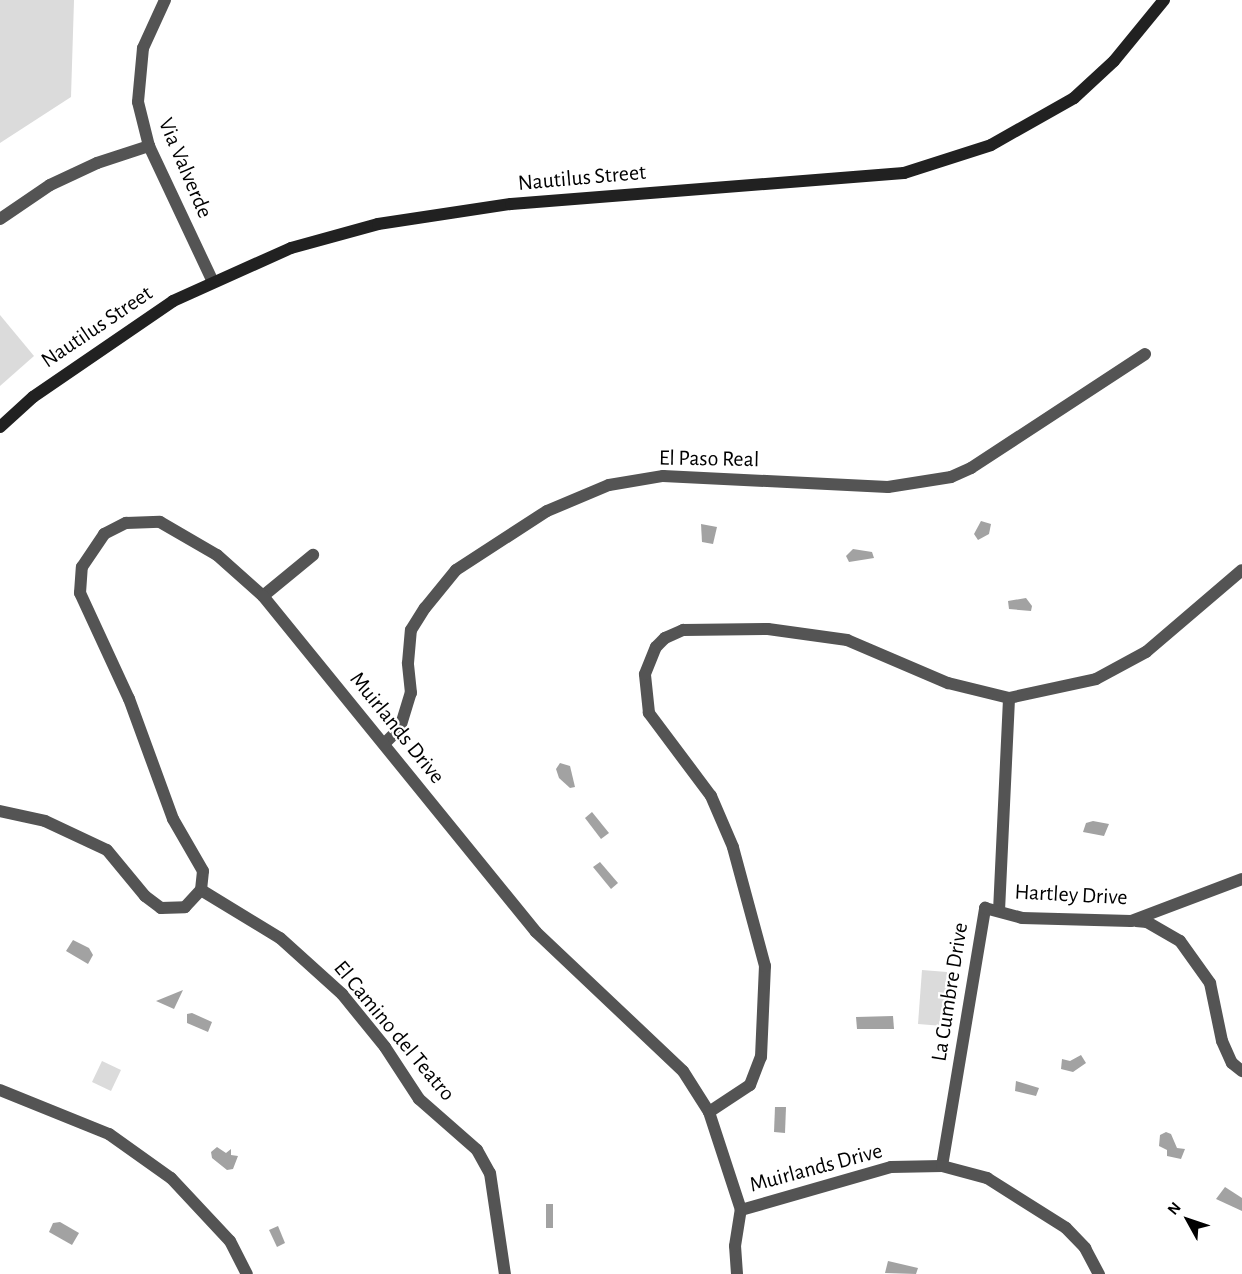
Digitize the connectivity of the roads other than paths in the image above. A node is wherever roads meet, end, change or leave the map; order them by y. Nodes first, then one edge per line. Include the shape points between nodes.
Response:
1 (165, 0) edge
2 (1164, 0) edge
3 (149, 146) junction
4 (0, 219) edge
5 (212, 280) junction
6 (1145, 354) dead end
7 (0, 427) edge
8 (313, 555) dead end
9 (1242, 570) edge
10 (263, 596) junction
11 (1009, 698) junction
12 (384, 744) junction
13 (0, 811) edge
14 (1242, 879) edge
15 (201, 890) junction
16 (999, 911) junction
17 (1131, 921) junction
18 (1242, 1071) edge
19 (0, 1090) edge
20 (709, 1112) junction
21 (942, 1166) junction
22 (741, 1210) junction
23 (247, 1274) edge
24 (505, 1274) edge
25 (737, 1274) edge
26 (1099, 1274) edge

1 - 3 street, Via Valverde via 143,48 138,102
2 - 5 main road, Nautilus Street via 1114,61 1074,98 991,145 904,173 511,204 378,224 291,248
3 - 4 street via 97,163 50,185
3 - 5 street, Via Valverde
5 - 7 main road, Nautilus Street via 104,345 33,397
6 - 12 street, El Paso Real via 971,468 951,477 888,487 663,476 609,485 547,511 456,570 425,608 411,630 411,693 399,728
8 - 10 street
9 - 11 street via 1146,652 1096,679
10 - 12 street, Muirlands Drive
10 - 15 street, Muirlands Drive via 217,555 160,522 126,523 104,534 82,567 80,592 84,609 129,699 173,819 203,871
11 - 16 street, La Cumbre Drive
11 - 20 street via 948,682 847,640 768,629 683,630 656,647 645,674 649,713 711,796 733,847 765,966 761,1056 750,1085
12 - 20 street, Muirlands Drive via 536,932 683,1071
13 - 15 street via 45,821 107,850 145,896 161,908 185,907
14 - 17 street, Hartley Drive
15 - 24 street, El Camino del Teatro via 280,938 342,994 385,1047 419,1099 477,1150 490,1173
16 - 17 street, Hartley Drive via 1022,918
16 - 21 street, La Cumbre Drive via 985,908
17 - 18 street via 1147,922 1180,941 1210,983 1222,1041 1232,1063
19 - 23 street via 109,1134 171,1178 230,1241
20 - 22 street, Muirlands Drive
21 - 22 street, Muirlands Drive via 891,1167
21 - 26 street, Muirlands Drive via 987,1178 1066,1227 1085,1248
22 - 25 street via 735,1246

